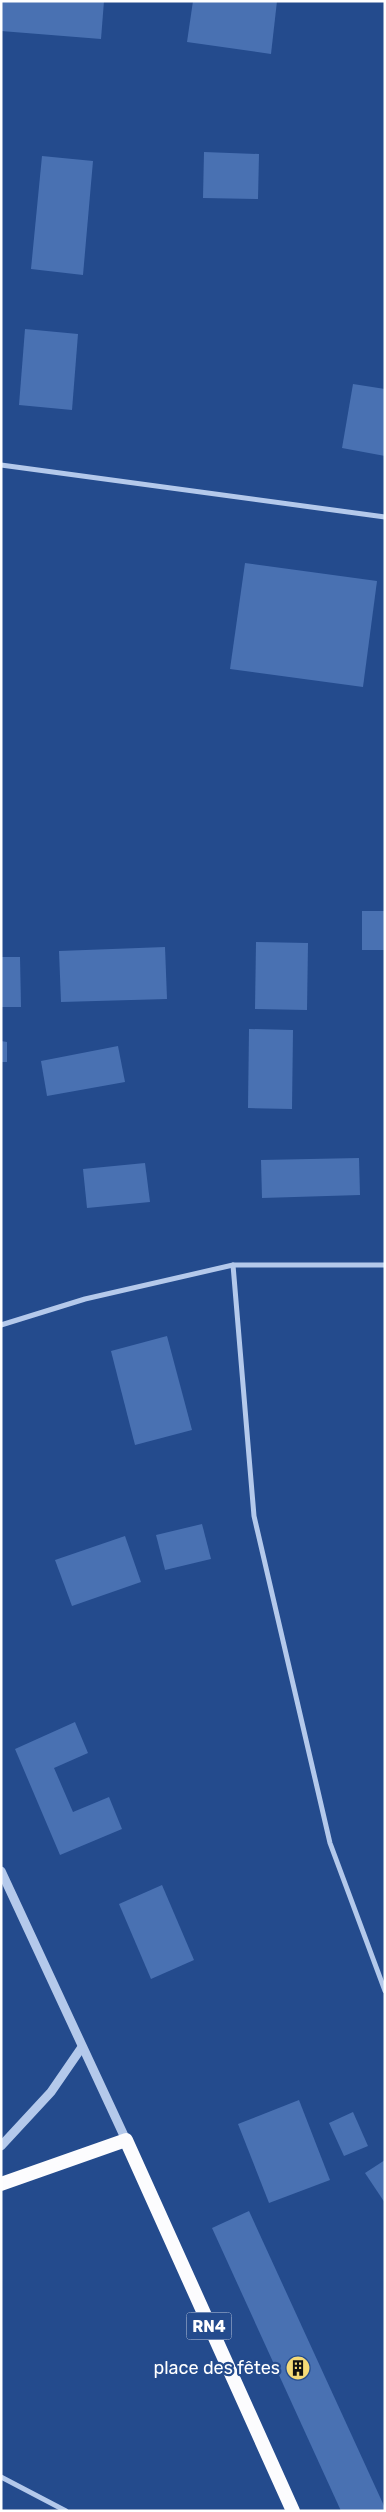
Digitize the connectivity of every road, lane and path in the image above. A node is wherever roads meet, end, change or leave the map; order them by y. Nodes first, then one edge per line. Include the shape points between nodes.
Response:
1 (1, 465) edge
2 (385, 517) edge
3 (385, 1265) edge
4 (234, 1266) junction
5 (1, 1325) edge
6 (1, 1871) edge
7 (385, 1991) edge
8 (82, 2047) junction
9 (126, 2140) junction
10 (1, 2146) edge
11 (1, 2184) edge
12 (1, 2477) edge
13 (66, 2511) edge
14 (293, 2511) edge

1 - 2 street
3 - 4 street
4 - 5 street via 85,1299
4 - 7 street via 254,1516 330,1843
6 - 8 street
8 - 9 street
8 - 10 street via 51,2092
9 - 11 highway
9 - 14 highway, RN4
12 - 13 street

